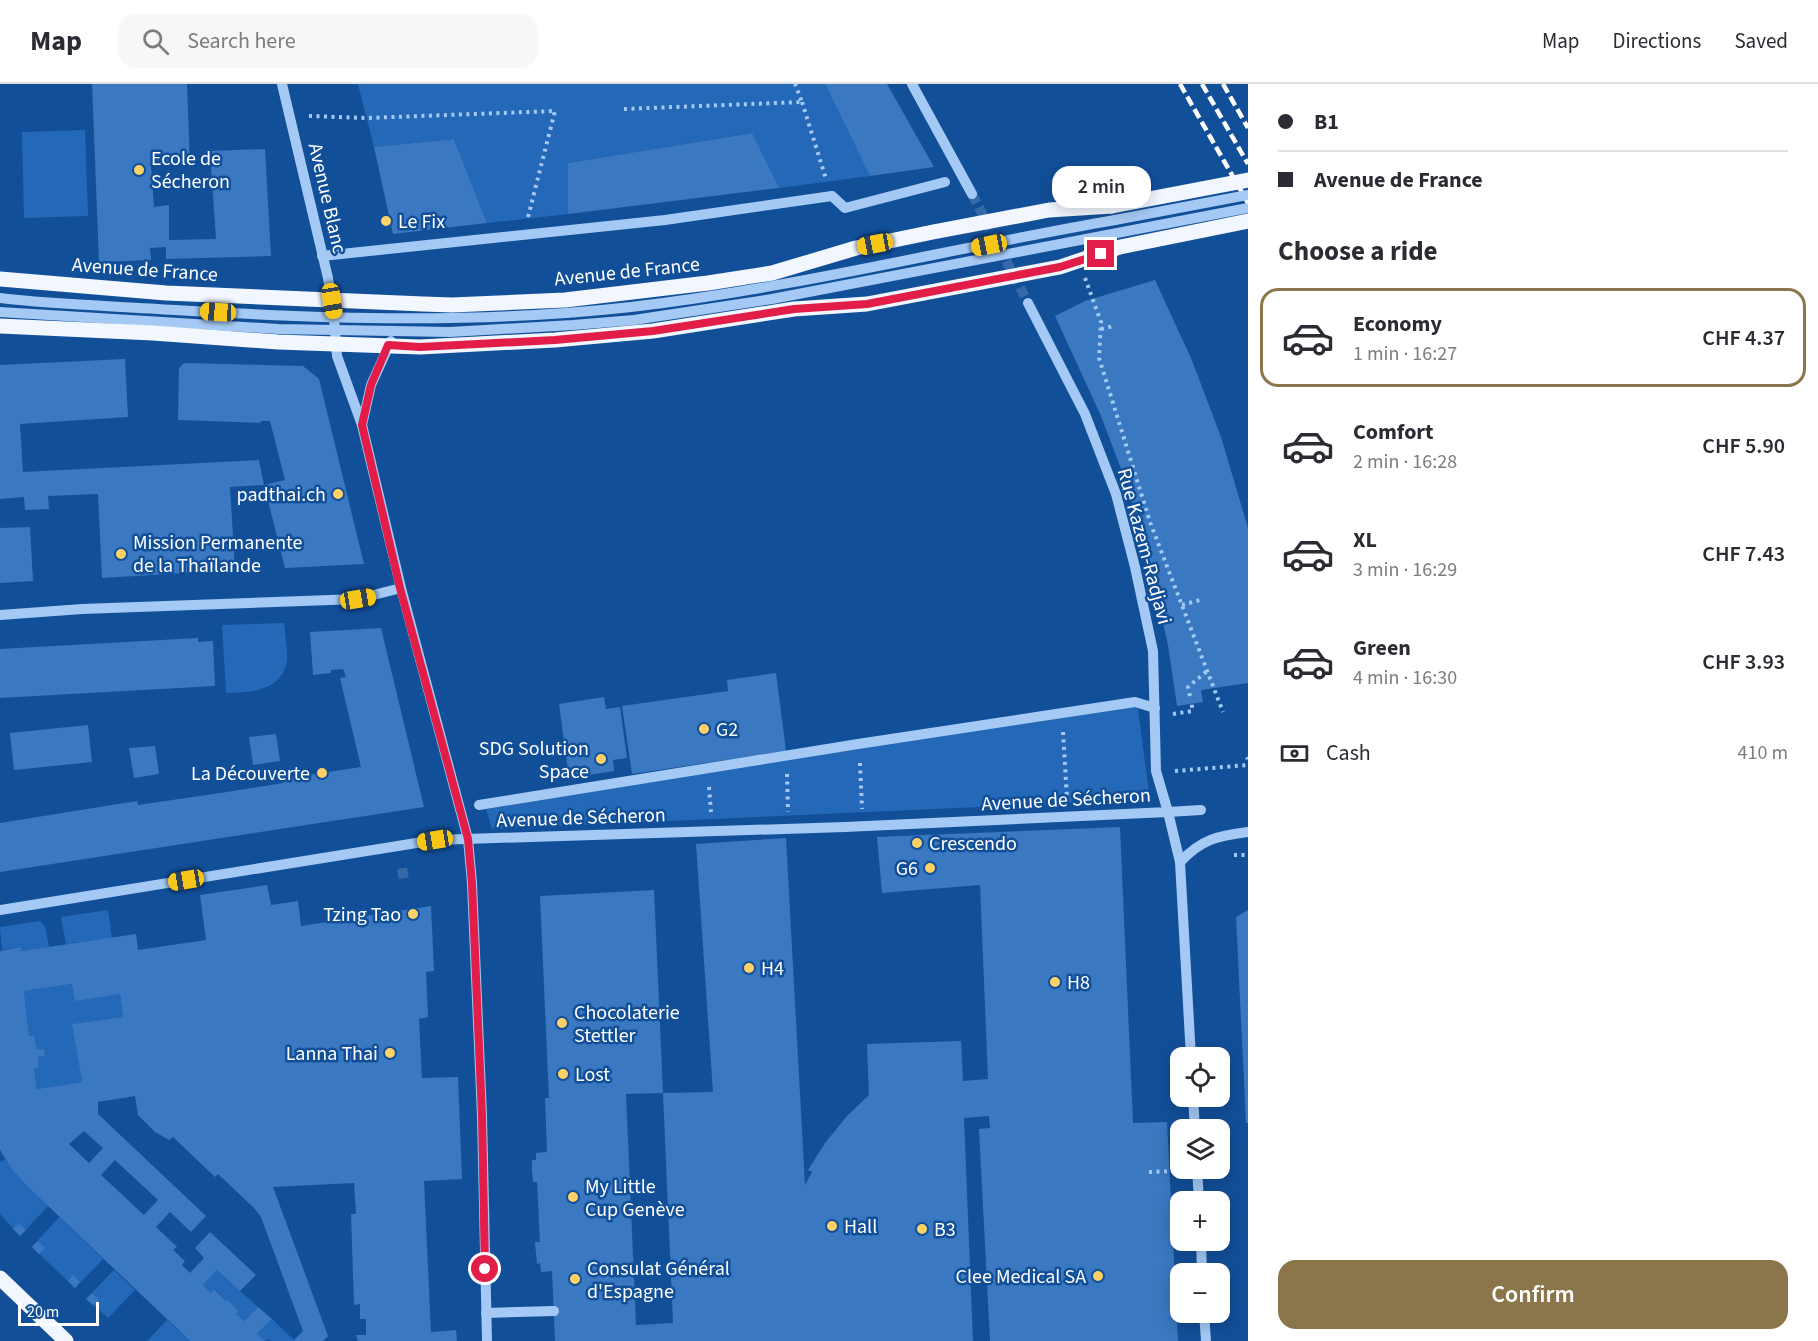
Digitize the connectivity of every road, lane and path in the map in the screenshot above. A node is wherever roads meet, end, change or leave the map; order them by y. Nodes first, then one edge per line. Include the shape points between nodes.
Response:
1 (282, 84) edge
2 (795, 84) edge
3 (912, 84) edge
4 (802, 102) junction
5 (624, 109) dead end
6 (309, 116) dead end
7 (1248, 180) edge
8 (945, 182) dead end
9 (972, 194) tunnel mouth
10 (1248, 195) edge
11 (832, 196) junction
12 (1248, 208) edge
13 (1113, 213) junction
14 (1248, 221) edge
15 (524, 235) junction
16 (1119, 240) junction
17 (322, 256) junction
18 (0, 279) edge
19 (1085, 280) dead end
20 (0, 298) edge
21 (332, 301) junction
22 (1028, 303) tunnel mouth
23 (0, 312) edge
24 (334, 318) junction
25 (0, 326) edge
26 (1114, 326) dead end
27 (1101, 329) junction
28 (397, 332) junction
29 (336, 338) junction
30 (388, 345) junction
31 (362, 425) junction
32 (400, 588) junction
33 (1200, 600) dead end
34 (1182, 605) junction
35 (0, 615) edge
36 (1207, 671) junction
37 (1190, 696) dead end
38 (1192, 704) dead end
39 (1155, 708) junction
40 (1192, 711) dead end
41 (1222, 712) dead end
42 (1062, 713) junction
43 (858, 744) junction
44 (786, 756) junction
45 (1248, 765) edge
46 (708, 768) junction
47 (1168, 771) dead end
48 (479, 805) dead end
49 (1201, 810) dead end
50 (1168, 812) junction
51 (1068, 817) junction
52 (863, 826) junction
53 (789, 828) junction
54 (713, 831) junction
55 (1248, 832) edge
56 (468, 839) junction
57 (1180, 862) junction
58 (0, 910) edge
59 (1190, 1047) edge
60 (1170, 1171) edge
61 (1149, 1172) dead end
62 (0, 1278) edge
63 (554, 1311) dead end
64 (486, 1313) junction
65 (1205, 1323) edge
66 (66, 1341) edge
67 (487, 1341) edge
68 (1206, 1341) edge

1 - 17 street, Avenue Blanc
2 - 4 path
3 - 9 street
4 - 5 path
4 - 11 path
6 - 15 path via 367,118 555,111
7 - 13 main road, Avenue de France, bridge
8 - 11 street via 845,208
10 - 13 street, bridge
11 - 15 street
12 - 16 street
13 - 21 main road, Avenue de France via 1049,210 856,248 772,273 565,300 452,305
13 - 24 street via 756,289 632,307 448,319
14 - 16 main road
15 - 17 street
16 - 28 street via 695,312 573,325
16 - 30 main road via 1060,267 867,304 794,309 653,331 555,340
17 - 21 street, Avenue Blanc
18 - 21 main road, Avenue de France
19 - 27 path
20 - 24 street
21 - 24 street, Avenue Blanc
22 - 39 street, Rue Kazem-Radjavi via 1085,414 1116,494 1154,651
23 - 29 street
24 - 29 street, Avenue Blanc
25 - 29 main road
26 - 27 path
27 - 34 path via 1099,358 1150,522
28 - 29 street
28 - 30 street, Avenue Blanc
29 - 30 main road
29 - 31 street, Avenue Blanc via 341,371
30 - 31 street, Avenue Blanc via 371,385
31 - 32 street, Avenue Blanc
32 - 35 street via 358,599
32 - 56 street, Avenue Blanc
33 - 34 path
34 - 36 path
36 - 37 path via 1188,687
36 - 41 path
38 - 40 path
39 - 42 street via 1135,702
39 - 50 street, Rue Kazem-Radjavi via 1156,771
42 - 43 street
42 - 51 path
43 - 44 street
43 - 52 path
44 - 46 street
44 - 53 path
45 - 47 path
46 - 48 street
46 - 54 path
49 - 50 street
50 - 51 street, Avenue de Sécheron
50 - 57 street, Rue Kazem-Radjavi
51 - 52 street, Avenue de Sécheron
52 - 53 street, Avenue de Sécheron
53 - 54 street, Avenue de Sécheron
54 - 56 street, Avenue de Sécheron
55 - 57 street via 1211,839 1195,847
56 - 58 street, Avenue de Sécheron via 435,840
56 - 64 street, Avenue Blanc via 482,1116
57 - 59 street, Rue Kazem-Radjavi
60 - 61 path
62 - 66 main road
63 - 64 street
64 - 67 street, Avenue Blanc
65 - 68 street

